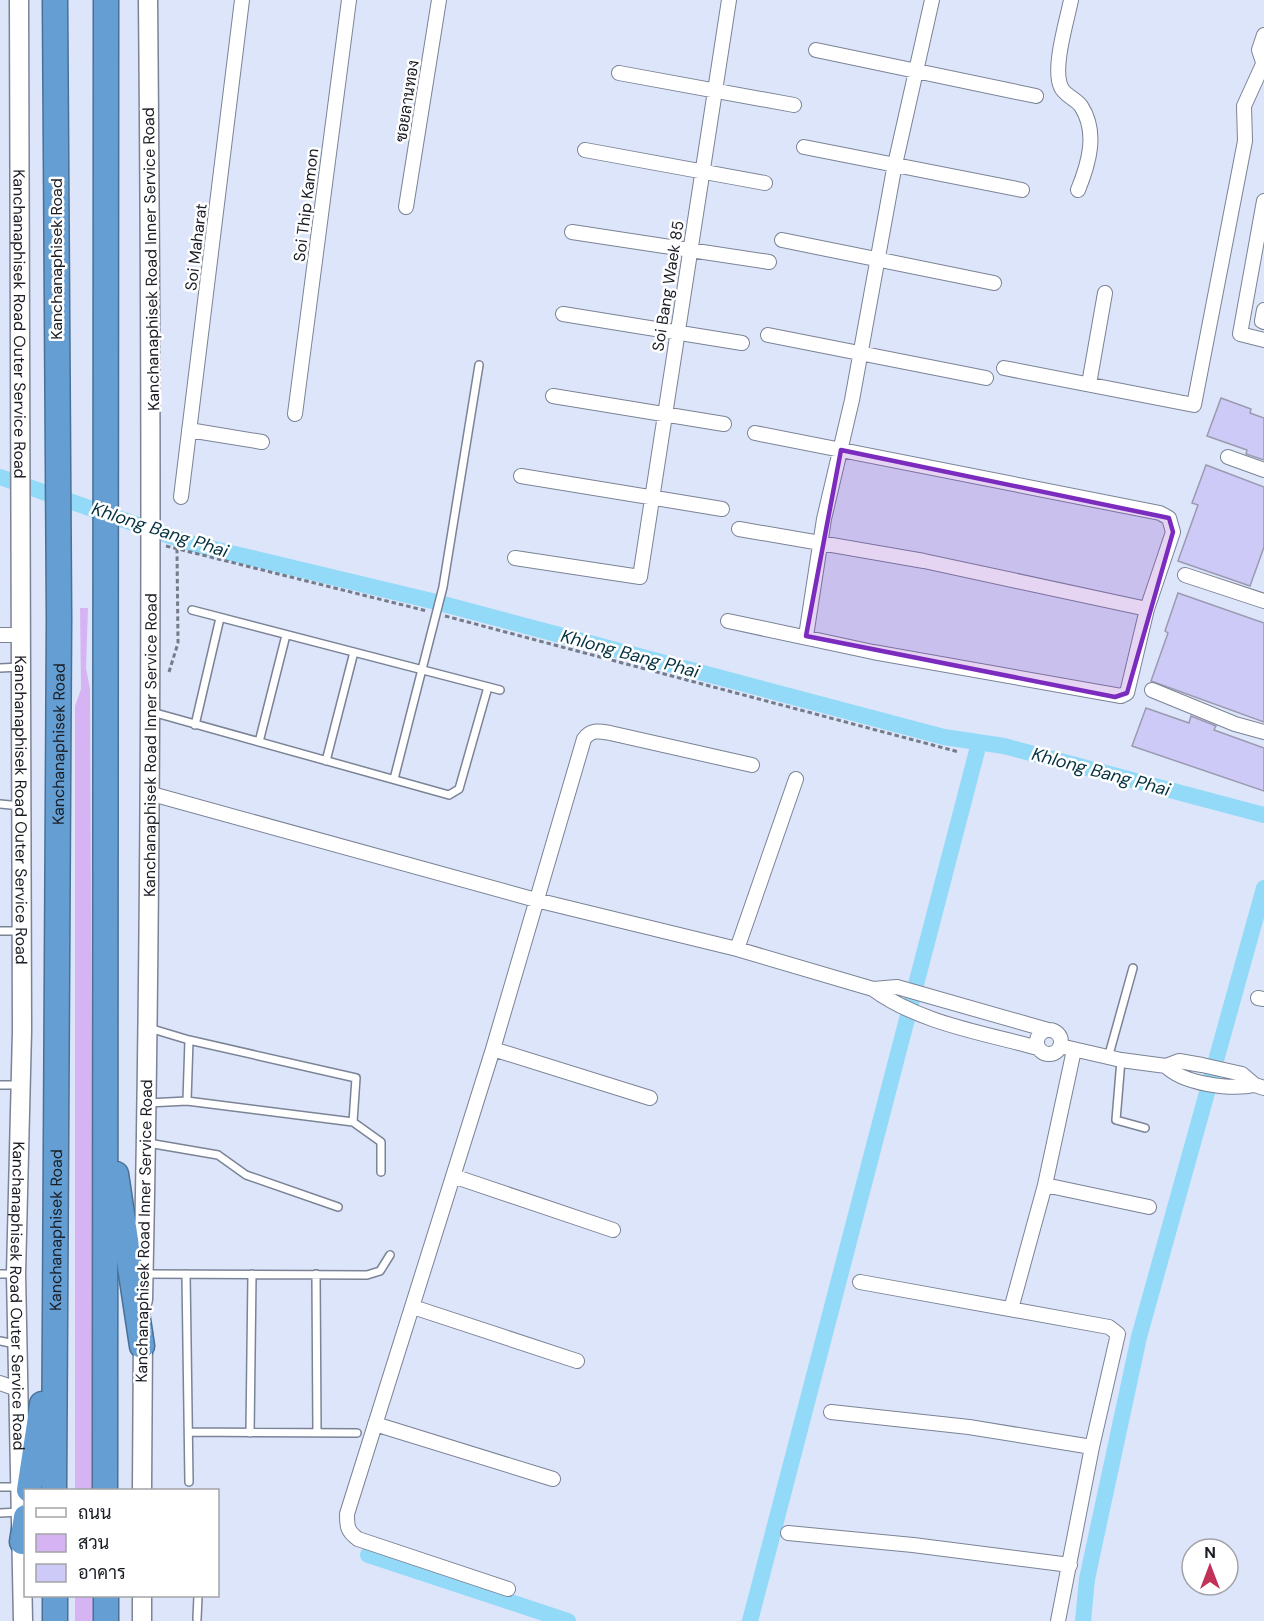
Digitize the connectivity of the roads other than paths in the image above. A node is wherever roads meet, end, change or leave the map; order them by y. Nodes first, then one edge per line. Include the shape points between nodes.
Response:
1 (19, 0) edge
2 (55, 0) edge
3 (106, 0) edge
4 (148, 0) edge
5 (242, 0) edge
6 (349, 0) edge
7 (439, 0) edge
8 (729, 0) edge
9 (932, 0) edge
10 (1071, 0) edge
11 (1264, 35) edge
12 (816, 50) dead end
13 (1264, 63) edge
14 (916, 71) junction
15 (619, 73) dead end
16 (715, 92) junction
17 (1036, 96) dead end
18 (794, 105) dead end
19 (804, 147) dead end
20 (585, 150) dead end
21 (896, 165) junction
22 (703, 172) junction
23 (765, 183) dead end
24 (1022, 190) dead end
25 (1078, 190) dead end
26 (1264, 201) edge
27 (406, 207) dead end
28 (572, 232) dead end
29 (782, 240) dead end
30 (690, 251) junction
31 (877, 260) junction
32 (769, 262) dead end
33 (994, 283) dead end
34 (1105, 294) dead end
35 (1264, 310) edge
36 (563, 314) dead end
37 (1264, 322) edge
38 (677, 334) junction
39 (768, 335) dead end
40 (1264, 340) edge
41 (742, 343) dead end
42 (860, 353) junction
43 (479, 365) dead end
44 (1004, 368) dead end
45 (986, 378) dead end
46 (1089, 384) junction
47 (553, 396) dead end
48 (295, 414) dead end
49 (664, 416) junction
50 (723, 424) dead end
51 (189, 430) junction
52 (755, 433) dead end
53 (262, 442) dead end
54 (841, 450) junction
55 (1228, 457) dead end
56 (1264, 470) edge
57 (521, 476) dead end
58 (181, 497) dead end
59 (652, 500) junction
60 (722, 509) dead end
61 (739, 529) dead end
62 (820, 543) junction
63 (515, 558) dead end
64 (1185, 575) dead end
65 (1264, 601) edge
66 (1147, 609) junction
67 (192, 610) dead end
68 (220, 618) junction
69 (728, 621) dead end
70 (0, 635) edge
71 (20, 635) junction
72 (286, 635) junction
73 (806, 636) junction
74 (354, 652) junction
75 (20, 667) junction
76 (0, 668) edge
77 (423, 670) junction
78 (488, 687) junction
79 (500, 690) dead end
80 (1152, 690) dead end
81 (152, 712) junction
82 (195, 725) junction
83 (1264, 732) edge
84 (259, 742) junction
85 (327, 761) junction
86 (752, 765) dead end
87 (394, 779) junction
88 (796, 779) dead end
89 (152, 794) junction
90 (0, 804) edge
91 (21, 806) junction
92 (537, 900) junction
93 (0, 931) edge
94 (21, 931) junction
95 (737, 949) junction
96 (1133, 968) dead end
97 (873, 989) junction
98 (964, 1007) junction
99 (958, 1026) junction
100 (147, 1027) junction
101 (1048, 1030) junction
102 (189, 1040) junction
103 (1038, 1048) junction
104 (1067, 1048) junction
105 (493, 1049) junction
106 (1115, 1059) junction
107 (1166, 1066) junction
108 (0, 1085) edge
109 (21, 1085) junction
110 (1260, 1087) edge
111 (650, 1098) dead end
112 (105, 1101) junction
113 (187, 1101) junction
114 (147, 1103) junction
115 (352, 1122) junction
116 (1145, 1128) dead end
117 (146, 1143) junction
118 (381, 1172) dead end
119 (453, 1176) junction
120 (1045, 1185) junction
121 (1149, 1206) dead end
122 (338, 1207) dead end
123 (613, 1230) dead end
124 (390, 1255) dead end
125 (8, 1274) edge
126 (144, 1274) junction
127 (186, 1274) junction
128 (252, 1274) junction
129 (315, 1274) junction
130 (860, 1282) dead end
131 (414, 1307) junction
132 (1011, 1309) junction
133 (53, 1324) junction
134 (9, 1342) edge
135 (142, 1346) junction
136 (577, 1361) dead end
137 (9, 1386) edge
138 (831, 1412) dead end
139 (375, 1424) junction
140 (189, 1432) junction
141 (250, 1433) junction
142 (317, 1433) junction
143 (357, 1433) dead end
144 (1092, 1447) junction
145 (553, 1479) dead end
146 (189, 1482) dead end
147 (0, 1487) edge
148 (26, 1489) edge
149 (54, 1489) edge
150 (105, 1489) edge
151 (142, 1489) edge
152 (24, 1502) edge
153 (0, 1513) edge
154 (788, 1533) dead end
155 (22, 1542) joint
156 (1070, 1565) junction
157 (508, 1589) dead end
158 (55, 1597) edge
159 (106, 1597) edge
160 (142, 1597) edge
161 (198, 1597) edge
162 (197, 1619) dead end
163 (23, 1621) edge
164 (55, 1621) edge
165 (106, 1621) edge
166 (142, 1621) edge
167 (1058, 1621) edge

1 - 71 main road, Kanchanaphisek Road Outer Service Road
2 - 133 highway, Kanchanaphisek Road via 58,618
3 - 112 highway
4 - 81 main road, Kanchanaphisek Road Inner Service Road
5 - 51 street, Soi Maharat
6 - 48 street, Soi Thip Kamon
7 - 27 street, ซอยลานทอง
8 - 16 street, Soi Bang Waek 85
9 - 14 street
10 - 25 street via 1058,71 1061,88 1080,104 1091,125 1087,168
11 - 13 street via 1259,50
12 - 14 street
13 - 46 street via 1244,106 1245,141 1194,405
14 - 17 street
14 - 21 street
15 - 16 street
16 - 18 street
16 - 22 street, Soi Bang Waek 85
19 - 21 street
20 - 22 street
21 - 24 street
21 - 31 street
22 - 23 street
22 - 30 street, Soi Bang Waek 85
26 - 40 street via 1240,334
28 - 30 street
29 - 31 street
30 - 32 street
30 - 38 street, Soi Bang Waek 85
31 - 33 street
31 - 42 street
34 - 46 street
35 - 37 street
36 - 38 street
38 - 41 street
38 - 49 street, Soi Bang Waek 85
39 - 42 street
42 - 45 street
42 - 54 street
43 - 77 lane via 443,587
44 - 46 street
47 - 49 street
49 - 50 street
49 - 59 street, Soi Bang Waek 85
51 - 53 street
51 - 58 street, Soi Maharat
52 - 54 street
54 - 62 street
54 - 66 street via 1160,513 1169,518 1173,532
55 - 56 street
57 - 59 street
59 - 60 street
59 - 63 street, Soi Bang Waek 85 via 640,577
61 - 62 street
62 - 66 street
62 - 73 street
64 - 65 street
66 - 73 street via 1127,693 1115,697
67 - 68 lane
68 - 72 lane
68 - 82 lane
69 - 73 street
70 - 71 street
71 - 75 main road, Kanchanaphisek Road Outer Service Road
72 - 74 lane
72 - 84 lane
74 - 77 lane
74 - 85 lane
75 - 76 lane
75 - 91 main road, Kanchanaphisek Road Outer Service Road
77 - 78 lane
77 - 87 lane
78 - 79 lane
78 - 87 lane via 457,793 449,795
80 - 83 street
81 - 82 lane
81 - 89 main road, Kanchanaphisek Road Inner Service Road
82 - 84 lane
84 - 85 lane
85 - 87 lane
86 - 92 street via 610,732 588,733
88 - 95 street
89 - 92 street
89 - 100 main road, Kanchanaphisek Road Inner Service Road
90 - 91 lane
91 - 94 main road, Kanchanaphisek Road Outer Service Road
92 - 95 street
92 - 105 street
93 - 94 lane
94 - 109 main road, Kanchanaphisek Road Outer Service Road
95 - 97 street
96 - 106 lane
97 - 98 street via 897,987
97 - 99 street via 891,1003
98 - 99 street
98 - 101 street
99 - 103 street
100 - 102 lane
100 - 114 main road, Kanchanaphisek Road Inner Service Road
101 - 103 street via 1038,1037
101 - 104 street via 1059,1035
102 - 113 lane
102 - 115 lane via 356,1078
103 - 104 street via 1047,1054
104 - 106 street
104 - 120 street
105 - 111 street
105 - 119 street
106 - 107 street
106 - 116 lane via 1116,1120
107 - 110 street via 1175,1075 1200,1081 1239,1088
107 - 110 street via 1179,1061 1202,1065 1242,1074
108 - 109 lane
109 - 125 main road, Kanchanaphisek Road Outer Service Road
112 - 135 highway
112 - 150 highway
113 - 114 lane
113 - 115 lane
114 - 117 main road, Kanchanaphisek Road Inner Service Road
115 - 118 lane via 381,1142
117 - 122 lane via 218,1155 246,1175
117 - 126 main road, Kanchanaphisek Road Inner Service Road
119 - 123 street
119 - 131 street
120 - 121 street
120 - 132 street
124 - 129 lane via 385,1267 374,1274
125 - 134 main road, Kanchanaphisek Road Outer Service Road
126 - 127 lane
126 - 135 main road, Kanchanaphisek Road Inner Service Road
127 - 128 lane
127 - 140 lane
128 - 129 lane
128 - 141 lane
129 - 142 lane
130 - 132 street
131 - 136 street
131 - 139 street
132 - 144 street via 1108,1327 1119,1334
133 - 148 highway
133 - 149 highway, Kanchanaphisek Road
134 - 137 main road, Kanchanaphisek Road Outer Service Road
135 - 151 main road, Kanchanaphisek Road Inner Service Road
137 - 152 main road, Kanchanaphisek Road Outer Service Road
138 - 144 street via 959,1426
139 - 145 street
139 - 157 street via 347,1514 350,1533
140 - 141 lane
140 - 146 lane
141 - 142 lane
142 - 143 lane
144 - 156 street
147 - 152 lane
152 - 153 lane
152 - 155 highway
154 - 156 street
155 - 163 main road
156 - 167 street
158 - 164 highway
159 - 165 highway
160 - 166 main road
161 - 162 lane

